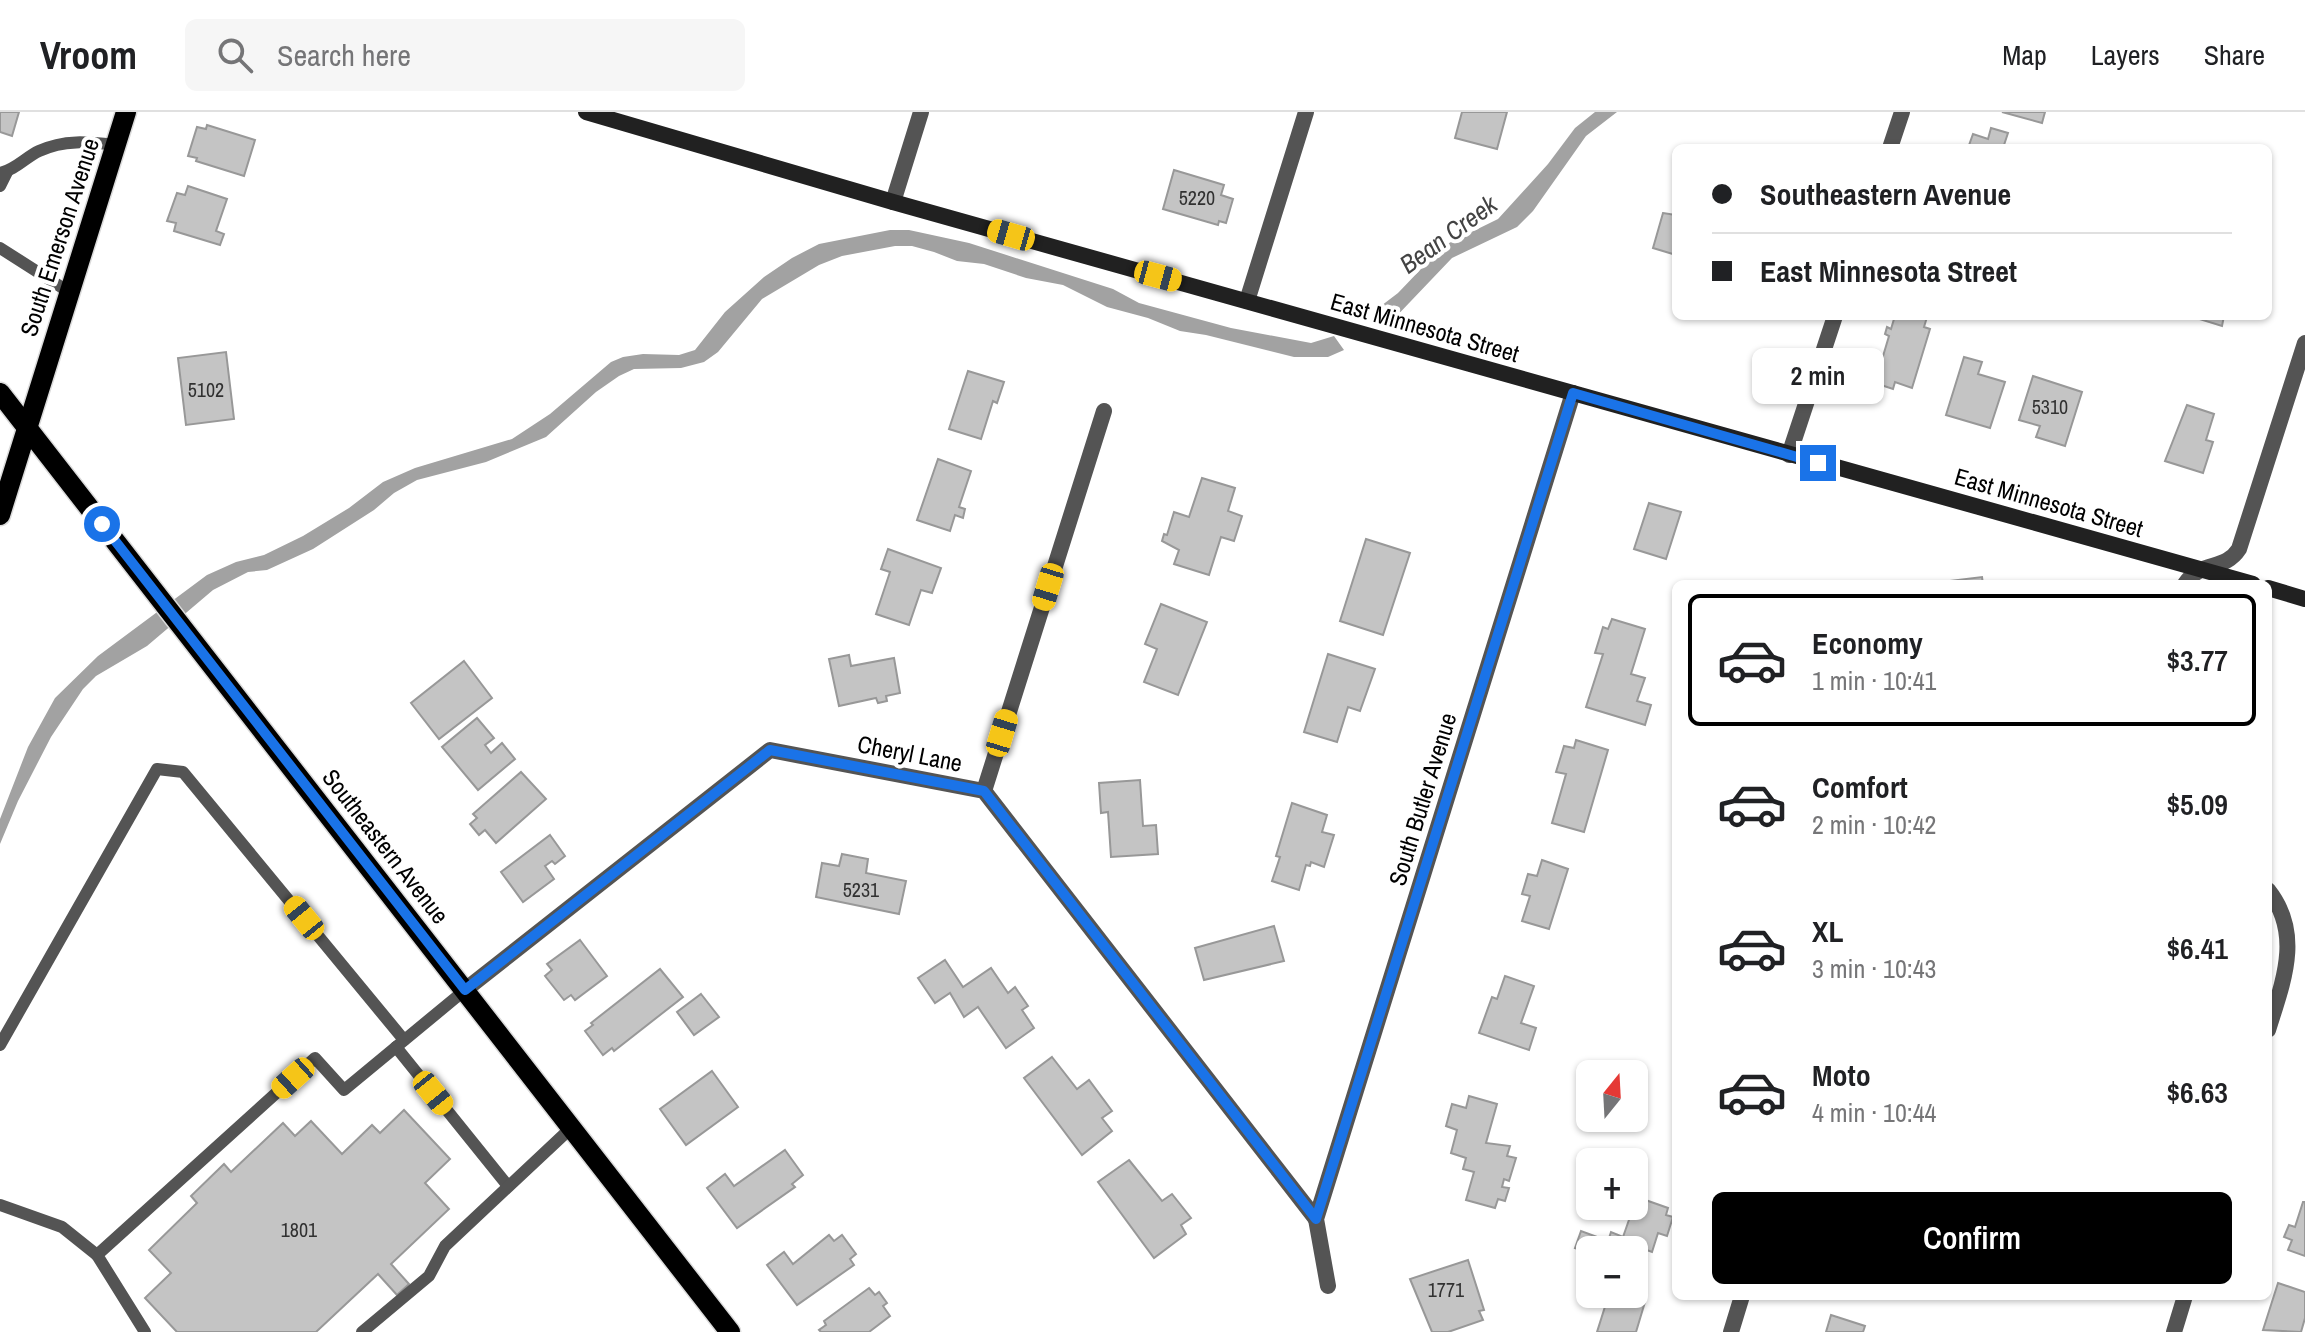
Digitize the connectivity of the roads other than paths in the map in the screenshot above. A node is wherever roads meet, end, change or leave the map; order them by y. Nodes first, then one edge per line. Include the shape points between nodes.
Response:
1 (126, 112) edge
2 (586, 112) edge
3 (921, 112) edge
4 (1306, 112) edge
5 (1902, 112) edge
6 (1891, 144) edge
7 (116, 145) junction
8 (3, 172) edge
9 (0, 186) edge
10 (893, 202) junction
11 (0, 248) edge
12 (69, 292) junction
13 (1247, 301) junction
14 (1834, 320) edge
15 (2305, 343) edge
16 (0, 393) edge
17 (1573, 393) junction
18 (1104, 411) dead end
19 (26, 428) junction
20 (1789, 455) junction
21 (0, 515) edge
22 (2199, 569) junction
23 (2189, 580) edge
24 (2239, 580) edge
25 (2272, 589) edge
26 (2305, 599) edge
27 (984, 791) junction
28 (2272, 897) edge
29 (465, 990) junction
30 (2272, 1017) edge
31 (400, 1044) junction
32 (0, 1045) edge
33 (572, 1127) junction
34 (508, 1186) junction
35 (0, 1205) edge
36 (1316, 1219) junction
37 (97, 1255) junction
38 (1328, 1286) dead end
39 (1741, 1300) edge
40 (2184, 1300) edge
41 (145, 1332) edge
42 (362, 1332) edge
43 (730, 1332) edge
44 (1731, 1332) edge
45 (2174, 1332) edge

1 - 7 main road, South Emerson Avenue
2 - 10 street, East Minnesota Street
3 - 10 street
4 - 13 street
5 - 6 street
7 - 8 lane via 76,140 40,151
7 - 12 main road, South Emerson Avenue
8 - 9 lane
10 - 13 street, East Minnesota Street
11 - 12 lane
12 - 19 main road, South Emerson Avenue
13 - 17 street, East Minnesota Street
14 - 20 street
15 - 22 street via 2239,549 2228,561
16 - 19 main road, Southeastern Avenue
17 - 20 street, East Minnesota Street
17 - 36 street, South Butler Avenue
18 - 27 street
19 - 21 main road, South Emerson Avenue
19 - 29 main road, Southeastern Avenue
20 - 22 street, East Minnesota Street
22 - 23 street
22 - 24 street, East Minnesota Street
25 - 26 street
27 - 29 street, Cheryl Lane via 770,750
27 - 36 street, Cheryl Lane
28 - 30 street via 2283,917 2289,954
29 - 31 lane
29 - 33 main road, Southeastern Avenue
31 - 32 lane via 183,772 157,769
31 - 34 lane
31 - 37 lane via 344,1090 315,1058
33 - 34 lane
33 - 43 main road, Southeastern Avenue
34 - 42 lane via 445,1246 429,1276
35 - 37 lane via 62,1227
36 - 38 street
37 - 41 lane
39 - 44 street
40 - 45 street

